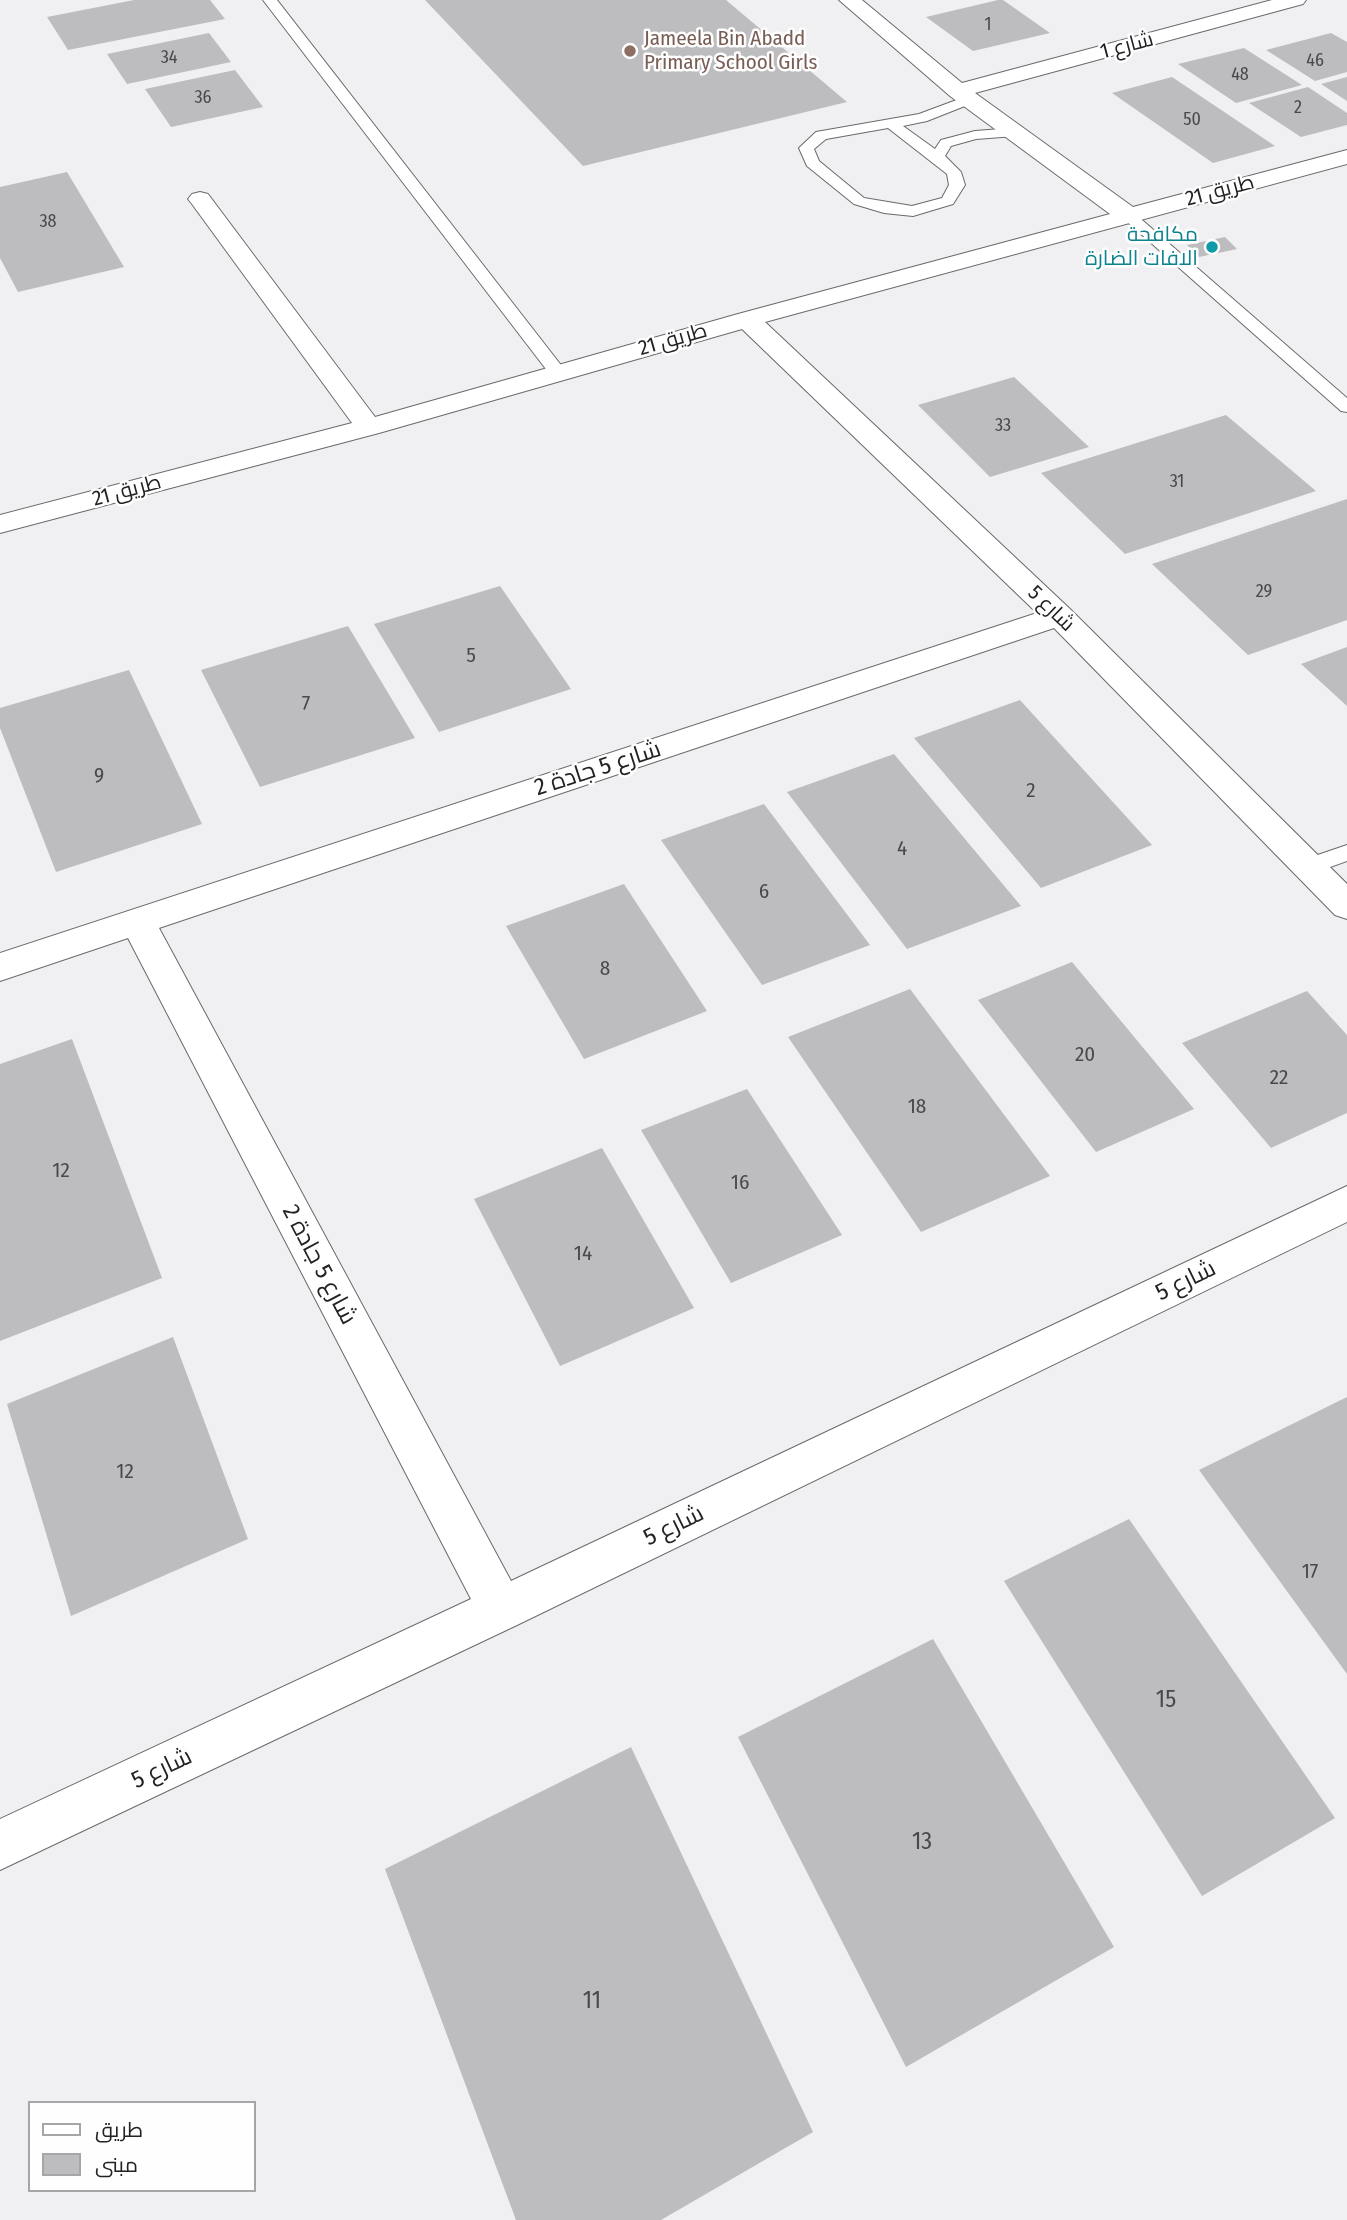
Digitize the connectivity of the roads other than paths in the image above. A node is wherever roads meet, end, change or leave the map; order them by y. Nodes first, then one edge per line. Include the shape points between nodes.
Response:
1 (270, 0) edge
2 (849, 0) edge
3 (1296, 0) edge
4 (964, 95) junction
5 (890, 123) junction
6 (1015, 132) junction
7 (937, 156) junction
8 (1347, 157) edge
9 (200, 199) dead end
10 (1129, 216) junction
11 (747, 319) junction
12 (558, 373) junction
13 (1347, 407) edge
14 (369, 427) junction
15 (0, 524) edge
16 (1059, 616) junction
17 (1347, 853) edge
18 (1308, 867) junction
19 (1347, 906) edge
20 (137, 921) junction
21 (0, 967) edge
22 (1347, 1203) edge
23 (501, 1609) junction
24 (0, 1845) edge

1 - 12 lane
2 - 4 street
3 - 4 street, شارع 1
4 - 5 lane via 922,118
4 - 6 street
5 - 7 lane
5 - 7 lane via 821,135 806,148 813,163 859,201 914,211 948,201 957,185 954,172
6 - 7 lane via 946,142
6 - 10 street
8 - 10 street, طريق 21
9 - 14 street
10 - 11 street, طريق 21
10 - 13 lane
11 - 12 street, طريق 21
11 - 16 street, شارع 5
12 - 14 street, طريق 21
14 - 15 street, طريق 21
16 - 18 street, شارع 5
16 - 20 street, شارع 5 جادة 2
17 - 18 lane
18 - 19 street, شارع 5
20 - 21 street, شارع 5 جادة 2
20 - 23 street, شارع 5 جادة 2
22 - 23 street, شارع 5
23 - 24 street, شارع 5

